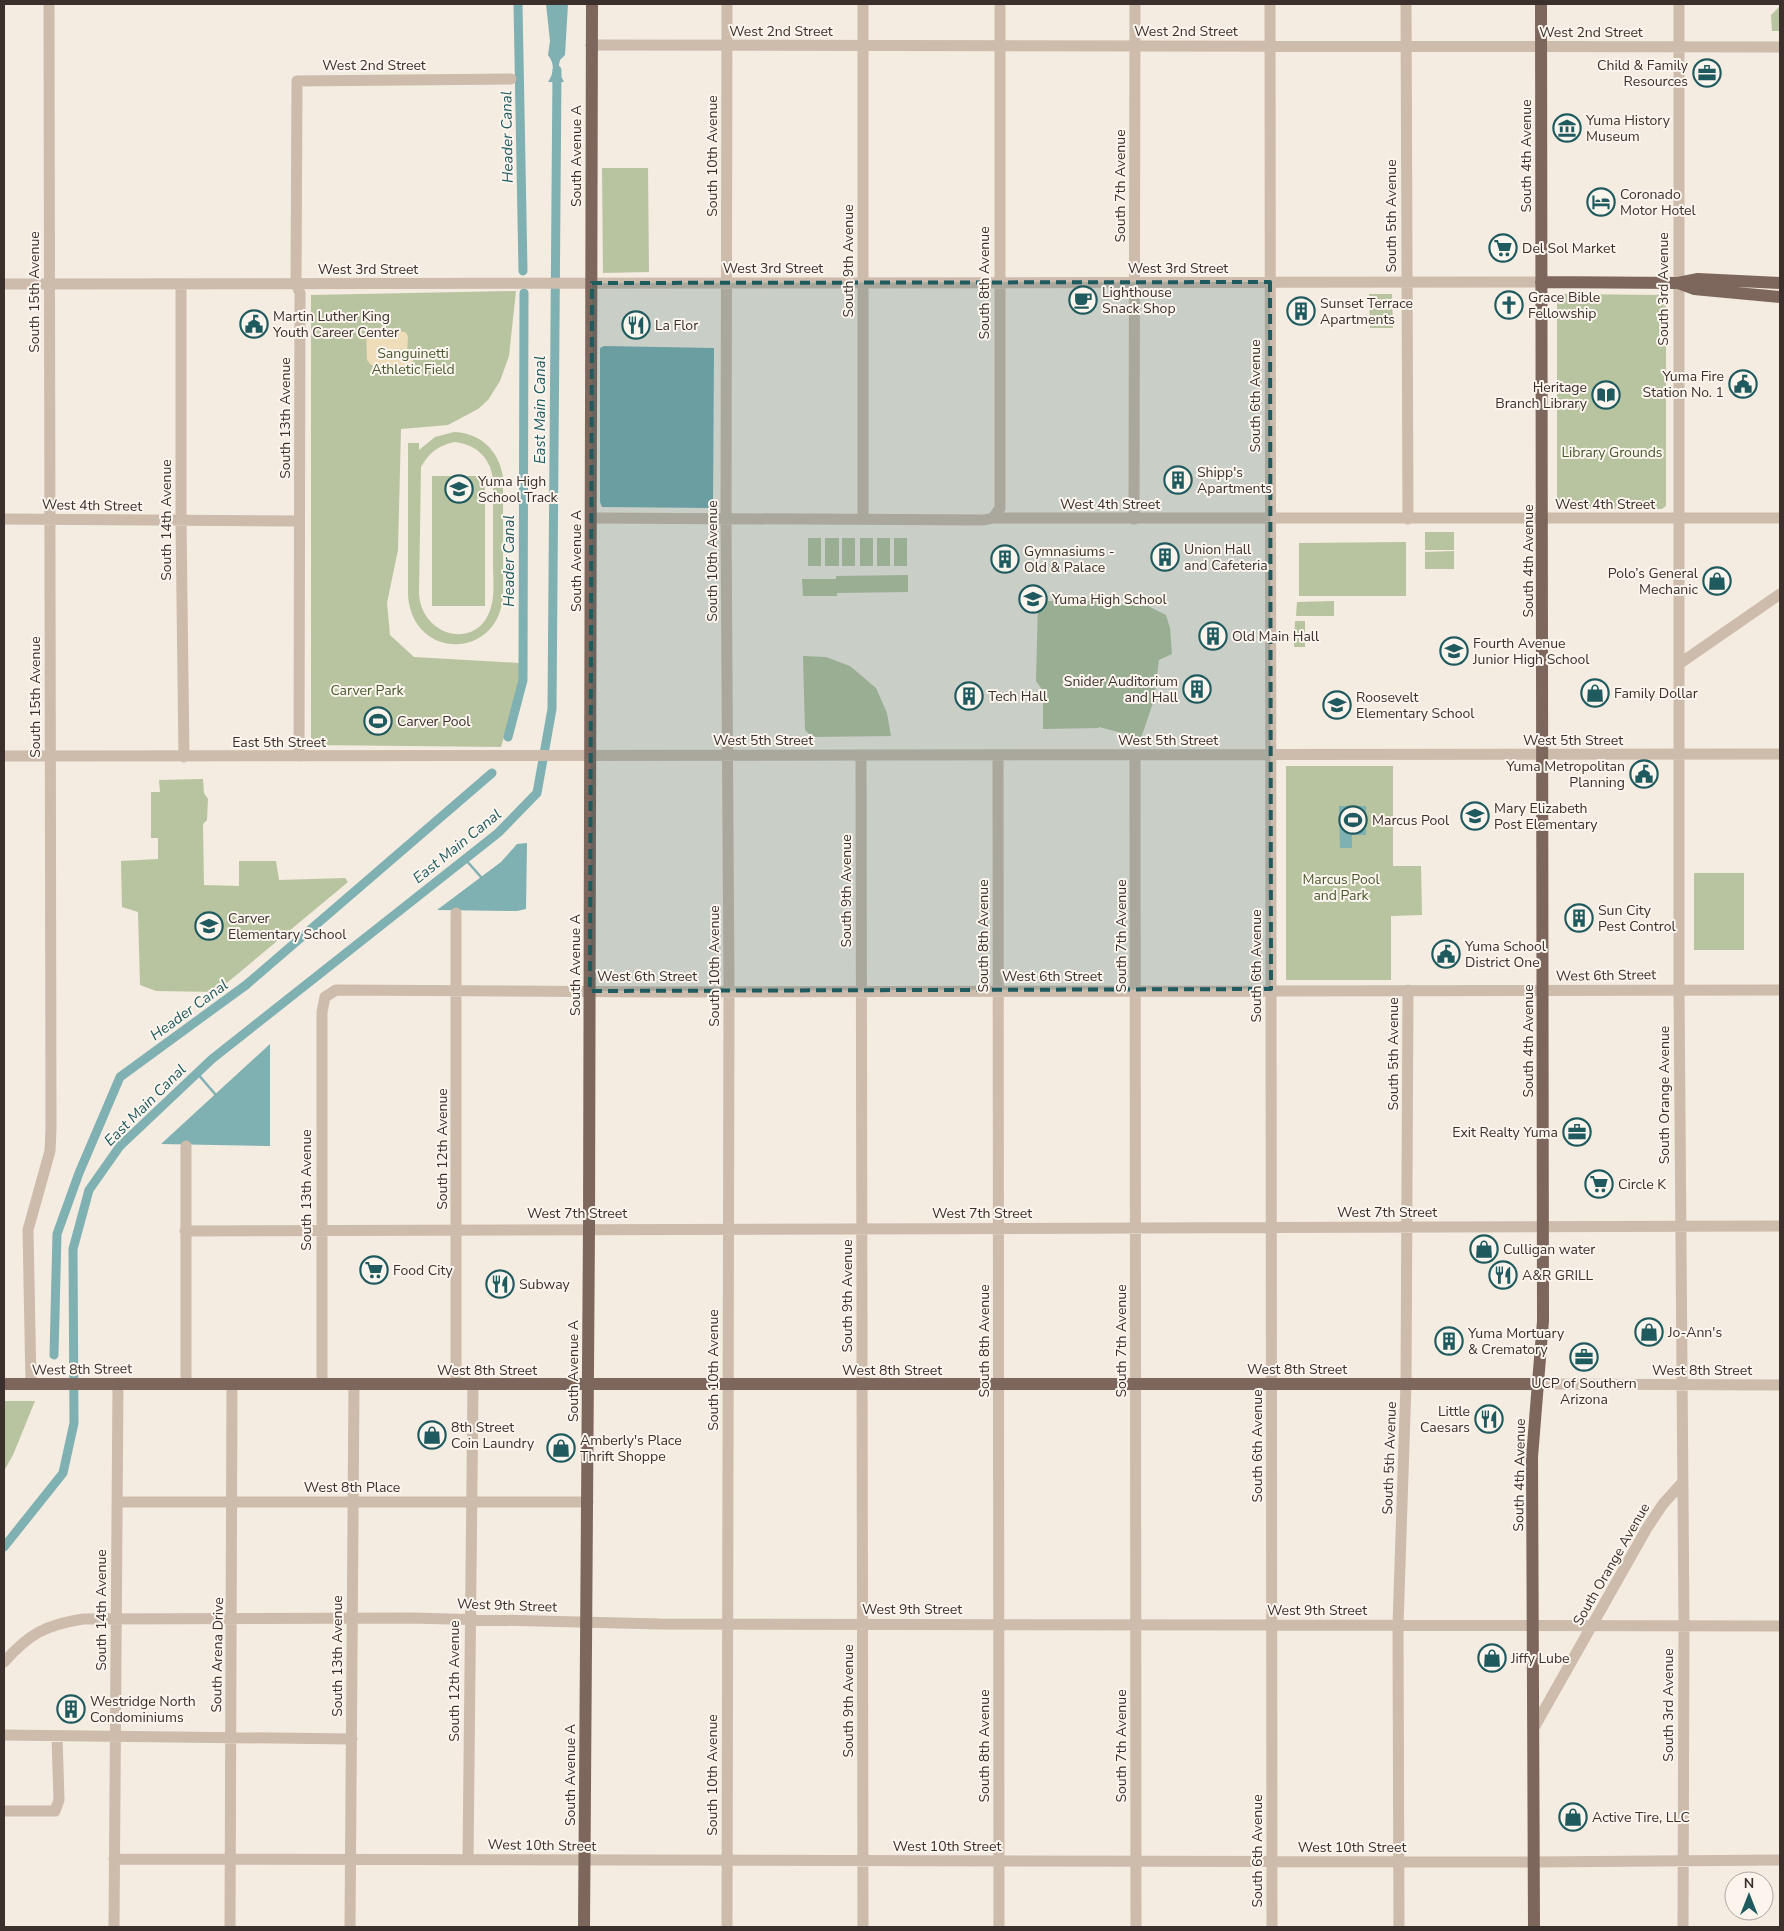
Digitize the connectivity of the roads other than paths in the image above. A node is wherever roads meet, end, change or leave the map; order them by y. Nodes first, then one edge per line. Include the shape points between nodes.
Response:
1 (592, 4) edge
2 (727, 4) edge
3 (863, 4) edge
4 (1000, 4) edge
5 (1135, 4) edge
6 (1270, 4) edge
7 (1406, 4) edge
8 (1541, 4) edge
9 (1679, 4) edge
10 (49, 6) dead end
11 (591, 45) junction
12 (727, 46) junction
13 (864, 46) junction
14 (1000, 46) junction
15 (1134, 46) junction
16 (1270, 47) junction
17 (1406, 47) junction
18 (1541, 47) junction
19 (1679, 47) junction
20 (1780, 48) edge
21 (511, 79) dead end
22 (297, 81) joint
23 (1270, 282) junction
24 (1407, 282) junction
25 (1541, 282) junction
26 (1780, 282) edge
27 (592, 283) junction
28 (727, 283) junction
29 (864, 283) junction
30 (999, 283) junction
31 (1136, 283) junction
32 (1678, 283) junction
33 (4, 284) edge
34 (49, 284) junction
35 (182, 284) junction
36 (296, 284) junction
37 (1780, 297) edge
38 (591, 518) junction
39 (993, 518) junction
40 (1270, 518) junction
41 (1678, 518) junction
42 (1780, 518) edge
43 (4, 519) edge
44 (726, 519) junction
45 (863, 519) junction
46 (1134, 519) junction
47 (1408, 519) junction
48 (1543, 519) junction
49 (49, 520) junction
50 (181, 521) junction
51 (299, 521) junction
52 (1780, 594) edge
53 (1679, 664) junction
54 (1679, 754) junction
55 (1780, 754) edge
56 (555, 755) joint
57 (728, 755) junction
58 (998, 755) junction
59 (1270, 755) junction
60 (1543, 755) junction
61 (4, 756) edge
62 (50, 756) junction
63 (299, 756) junction
64 (591, 756) junction
65 (861, 756) junction
66 (1135, 756) junction
67 (184, 757) junction
68 (456, 913) dead end
69 (1271, 989) junction
70 (998, 990) junction
71 (1408, 990) junction
72 (1678, 990) junction
73 (1780, 990) edge
74 (457, 991) junction
75 (590, 991) junction
76 (861, 991) junction
77 (1136, 991) junction
78 (1544, 991) junction
79 (729, 992) junction
80 (325, 996) joint
81 (186, 1146) dead end
82 (1680, 1226) junction
83 (1780, 1226) edge
84 (1271, 1227) junction
85 (1407, 1227) junction
86 (1543, 1227) junction
87 (589, 1228) junction
88 (728, 1228) junction
89 (862, 1228) junction
90 (998, 1228) junction
91 (1136, 1228) junction
92 (321, 1229) junction
93 (457, 1229) junction
94 (185, 1231) junction
95 (118, 1383) junction
96 (186, 1383) junction
97 (4, 1384) edge
98 (31, 1384) junction
99 (232, 1384) junction
100 (322, 1384) junction
101 (354, 1384) junction
102 (456, 1384) junction
103 (999, 1384) junction
104 (1136, 1384) junction
105 (1271, 1384) junction
106 (1406, 1384) junction
107 (1539, 1384) junction
108 (1681, 1384) junction
109 (473, 1385) junction
110 (588, 1385) junction
111 (728, 1385) junction
112 (1780, 1385) edge
113 (862, 1386) junction
114 (1682, 1483) junction
115 (117, 1502) junction
116 (231, 1502) junction
117 (353, 1502) junction
118 (470, 1502) junction
119 (588, 1502) junction
120 (232, 1618) junction
121 (353, 1618) junction
122 (116, 1619) junction
123 (469, 1619) junction
124 (586, 1624) junction
125 (727, 1624) junction
126 (862, 1624) junction
127 (999, 1624) junction
128 (1136, 1625) junction
129 (1272, 1625) junction
130 (1398, 1625) junction
131 (1534, 1625) junction
132 (1592, 1625) junction
133 (1684, 1625) junction
134 (1780, 1626) edge
135 (4, 1662) edge
136 (1535, 1726) junction
137 (4, 1735) edge
138 (57, 1736) junction
139 (115, 1738) junction
140 (231, 1739) junction
141 (352, 1739) junction
142 (4, 1811) edge
143 (114, 1859) junction
144 (231, 1859) junction
145 (350, 1859) junction
146 (468, 1859) junction
147 (584, 1860) junction
148 (727, 1860) junction
149 (1683, 1860) junction
150 (1780, 1860) edge
151 (863, 1861) junction
152 (999, 1861) junction
153 (1136, 1861) junction
154 (1272, 1862) junction
155 (1398, 1862) junction
156 (1534, 1862) junction
157 (114, 1927) edge
158 (230, 1927) edge
159 (350, 1927) edge
160 (584, 1927) edge
161 (727, 1927) edge
162 (863, 1927) edge
163 (999, 1927) edge
164 (1136, 1927) edge
165 (1272, 1927) edge
166 (1399, 1927) edge
167 (1534, 1927) edge
168 (1683, 1927) edge

1 - 11 main road, South Avenue A
2 - 12 street, South 10th Avenue
3 - 13 street, South 9th Avenue
4 - 14 street, South 8th Avenue
5 - 15 street, South 7th Avenue
6 - 16 street, South 6th Avenue
7 - 17 street, South 5th Avenue
8 - 18 main road, South 4th Avenue
9 - 19 street, South 3rd Avenue
10 - 34 street, South 15th Avenue
11 - 12 street, West 2nd Street
11 - 27 main road, South Avenue A
12 - 13 street, West 2nd Street
12 - 28 street, South 10th Avenue
13 - 14 street, West 2nd Street
13 - 29 street, South 9th Avenue
14 - 15 street, West 2nd Street
14 - 30 street, South 8th Avenue
15 - 16 street, West 2nd Street
15 - 31 street, South 7th Avenue
16 - 17 street, West 2nd Street
16 - 23 street, South 6th Avenue
17 - 18 street, West 2nd Street
17 - 24 street, South 5th Avenue
18 - 19 street, West 2nd Street
18 - 25 main road, South 4th Avenue
19 - 20 street, West 2nd Street
19 - 32 street, South 3rd Avenue
21 - 22 street, West 2nd Street
22 - 36 street, South 13th Avenue
23 - 24 street, West 3rd Street
23 - 31 street, West 3rd Street
23 - 40 street, South 6th Avenue
24 - 25 street, West 3rd Street
24 - 47 street, South 5th Avenue
25 - 32 main road
25 - 48 main road, South 4th Avenue
26 - 32 main road via 1698,279
27 - 28 street, West 3rd Street
27 - 36 street, West 3rd Street
27 - 38 main road, South Avenue A
28 - 29 street, West 3rd Street
28 - 44 street, South 10th Avenue
29 - 30 street, West 3rd Street
29 - 45 street, South 9th Avenue
30 - 31 street, West 3rd Street
30 - 39 street, South 8th Avenue via 1000,508
31 - 46 street, South 7th Avenue
32 - 37 main road via 1694,289
32 - 41 street, South 3rd Avenue
33 - 34 street, West 3rd Street
34 - 35 street, West 3rd Street
34 - 49 street, South 15th Avenue
35 - 36 street, West 3rd Street
35 - 50 street, South 14th Avenue
36 - 51 street, South 13th Avenue via 300,293
38 - 44 street, West 4th Street
38 - 64 main road, South Avenue A
39 - 45 street, West 4th Street
39 - 46 street, West 4th Street
40 - 46 street, West 4th Street
40 - 47 street, West 4th Street
40 - 59 street, South 6th Avenue
41 - 42 street, West 4th Street
41 - 48 street, West 4th Street
41 - 53 street, South 3rd Avenue
43 - 49 street, West 4th Street
44 - 45 street, West 4th Street
44 - 57 street, South 10th Avenue
47 - 48 street, West 4th Street
48 - 60 main road, South 4th Avenue
49 - 50 street, West 4th Street
49 - 62 street, South 15th Avenue
50 - 51 street, West 4th Street
50 - 67 street, South 14th Avenue
51 - 63 street, South 13th Avenue
52 - 53 street
53 - 54 street, South Orange Avenue
54 - 55 street, West 5th Street
54 - 60 street, West 5th Street
54 - 72 street, South Orange Avenue
56 - 63 street, East 5th Street
56 - 64 street, West 5th Street
57 - 64 street, West 5th Street
57 - 65 street, West 5th Street
57 - 79 street, South 10th Avenue
58 - 65 street, West 5th Street
58 - 66 street, West 5th Street
58 - 70 street, South 8th Avenue
59 - 60 street, West 5th Street
59 - 66 street, West 5th Street
59 - 69 street, South 6th Avenue
60 - 78 main road, South 4th Avenue
61 - 62 street, East 5th Street
62 - 67 street, East 5th Street
62 - 98 street, South 15th Avenue via 51,1129 50,1151 28,1230
63 - 67 street, East 5th Street
64 - 75 main road, South Avenue A
65 - 76 street, South 9th Avenue
66 - 77 street, South 7th Avenue
68 - 74 street, South 12th Avenue
69 - 71 street, West 6th Street
69 - 77 street, West 6th Street
69 - 84 street, South 6th Avenue
70 - 76 street, West 6th Street
70 - 77 street, West 6th Street
70 - 90 street, South 8th Avenue
71 - 78 street, West 6th Street
71 - 85 street, South 5th Avenue
72 - 73 street, West 6th Street
72 - 78 street, West 6th Street
72 - 82 street, South Orange Avenue
74 - 75 street, West 6th Street
74 - 80 street, West 6th Street via 336,990
74 - 93 street, South 12th Avenue
75 - 79 street, West 6th Street
75 - 87 main road, South Avenue A
76 - 79 street, West 6th Street
76 - 89 street, South 9th Avenue
77 - 91 street, South 7th Avenue
78 - 86 main road, South 4th Avenue
79 - 88 street, South 10th Avenue
80 - 92 street, South 13th Avenue via 322,1012
81 - 94 street
82 - 83 street, West 7th Street
82 - 86 street, West 7th Street
82 - 108 street, South Orange Avenue
84 - 85 street, West 7th Street
84 - 91 street, West 7th Street
84 - 105 street, South 6th Avenue
85 - 86 street, West 7th Street
85 - 106 street, South 5th Avenue
86 - 107 main road, South 4th Avenue via 1543,1339
87 - 88 street, West 7th Street
87 - 93 street, West 7th Street
87 - 110 main road, South Avenue A
88 - 89 street, West 7th Street
88 - 111 street, South 10th Avenue
89 - 90 street, West 7th Street
89 - 113 street, South 9th Avenue
90 - 91 street, West 7th Street
90 - 103 street, South 8th Avenue
91 - 104 street, South 7th Avenue
92 - 93 street, West 7th Street
92 - 94 street, West 7th Street
92 - 100 street, South 13th Avenue
93 - 102 street, South 12th Avenue
94 - 96 street
95 - 96 main road, West 8th Street
95 - 98 main road, West 8th Street
95 - 115 street, South 14th Avenue
96 - 99 main road, West 8th Street
97 - 98 main road, West 8th Street
99 - 100 main road, West 8th Street
99 - 116 street, South Arena Drive
100 - 101 main road, West 8th Street
101 - 102 main road, West 8th Street
101 - 117 street, South 13th Avenue
102 - 109 main road, West 8th Street
103 - 104 main road, West 8th Street
103 - 113 main road, West 8th Street
103 - 127 street, South 8th Avenue
104 - 105 main road, West 8th Street
104 - 128 street, South 7th Avenue
105 - 106 main road, West 8th Street
105 - 129 street, South 6th Avenue
106 - 107 main road, West 8th Street
106 - 130 street, South 5th Avenue
107 - 108 street, West 8th Street
107 - 131 main road, South 4th Avenue via 1532,1457
108 - 112 street, West 8th Street
108 - 114 street, South Orange Avenue
109 - 110 main road, West 8th Street
109 - 118 street, South 12th Avenue
110 - 111 main road, West 8th Street
110 - 119 main road, South Avenue A
111 - 113 main road, West 8th Street
111 - 125 street, South 10th Avenue
113 - 126 street, South 9th Avenue
114 - 132 street, South Orange Avenue via 1647,1528
114 - 133 street, South 3rd Avenue
115 - 116 street, West 8th Place
115 - 122 street, South 14th Avenue
116 - 117 street, West 8th Place
116 - 120 street, South Arena Drive
117 - 118 street, West 8th Place
117 - 121 street, South 13th Avenue
118 - 119 street, West 8th Place
118 - 123 street, South 12th Avenue
119 - 124 main road, South Avenue A
120 - 121 street, West 9th Street
120 - 122 street, West 9th Street
120 - 140 street, South Arena Drive
121 - 123 street, West 9th Street
121 - 141 street, South 13th Avenue
122 - 135 street, West 9th Street via 83,1619 44,1628 19,1645
122 - 139 street, South 14th Avenue
123 - 124 street, West 9th Street
123 - 146 street, South 12th Avenue
124 - 125 street, West 9th Street
124 - 147 main road, South Avenue A
125 - 126 street, West 9th Street
125 - 148 street, South 10th Avenue
126 - 127 street, West 9th Street
126 - 151 street, South 9th Avenue
127 - 128 street, West 9th Street
127 - 152 street, South 8th Avenue
128 - 129 street, West 9th Street
128 - 153 street, South 7th Avenue
129 - 130 street, West 9th Street
129 - 154 street, South 6th Avenue
130 - 131 street, West 9th Street
130 - 155 street, South 5th Avenue
131 - 132 street, West 9th Street
131 - 136 main road, South 4th Avenue
132 - 133 street, West 9th Street
132 - 136 street, South Orange Avenue
133 - 134 street, West 9th Street
133 - 149 street, South 3rd Avenue
136 - 156 main road, South 4th Avenue
137 - 138 street
138 - 139 street
138 - 142 street via 59,1800 55,1811
139 - 140 street
139 - 143 street, South 14th Avenue
140 - 141 street
140 - 144 street, South Arena Drive
141 - 145 street, South 13th Avenue
143 - 144 street, West 10th Street
143 - 157 street, South 14th Avenue
144 - 145 street, West 10th Street
144 - 158 street, South Arena Drive
145 - 146 street, West 10th Street
145 - 159 street, South 13th Avenue
146 - 147 street, West 10th Street
147 - 148 street, West 10th Street
147 - 160 main road, South Avenue A
148 - 151 street, West 10th Street
148 - 161 street, South 10th Avenue
149 - 150 street, West 10th Street
149 - 156 street, West 10th Street
149 - 168 street, South 3rd Avenue
151 - 152 street, West 10th Street
151 - 162 street, South 9th Avenue
152 - 153 street, West 10th Street
152 - 163 street, South 8th Avenue
153 - 154 street, West 10th Street
153 - 164 street, South 7th Avenue
154 - 155 street, West 10th Street
154 - 165 street, South 6th Avenue
155 - 156 street, West 10th Street
155 - 166 street, South 5th Avenue
156 - 167 main road, South 4th Avenue

